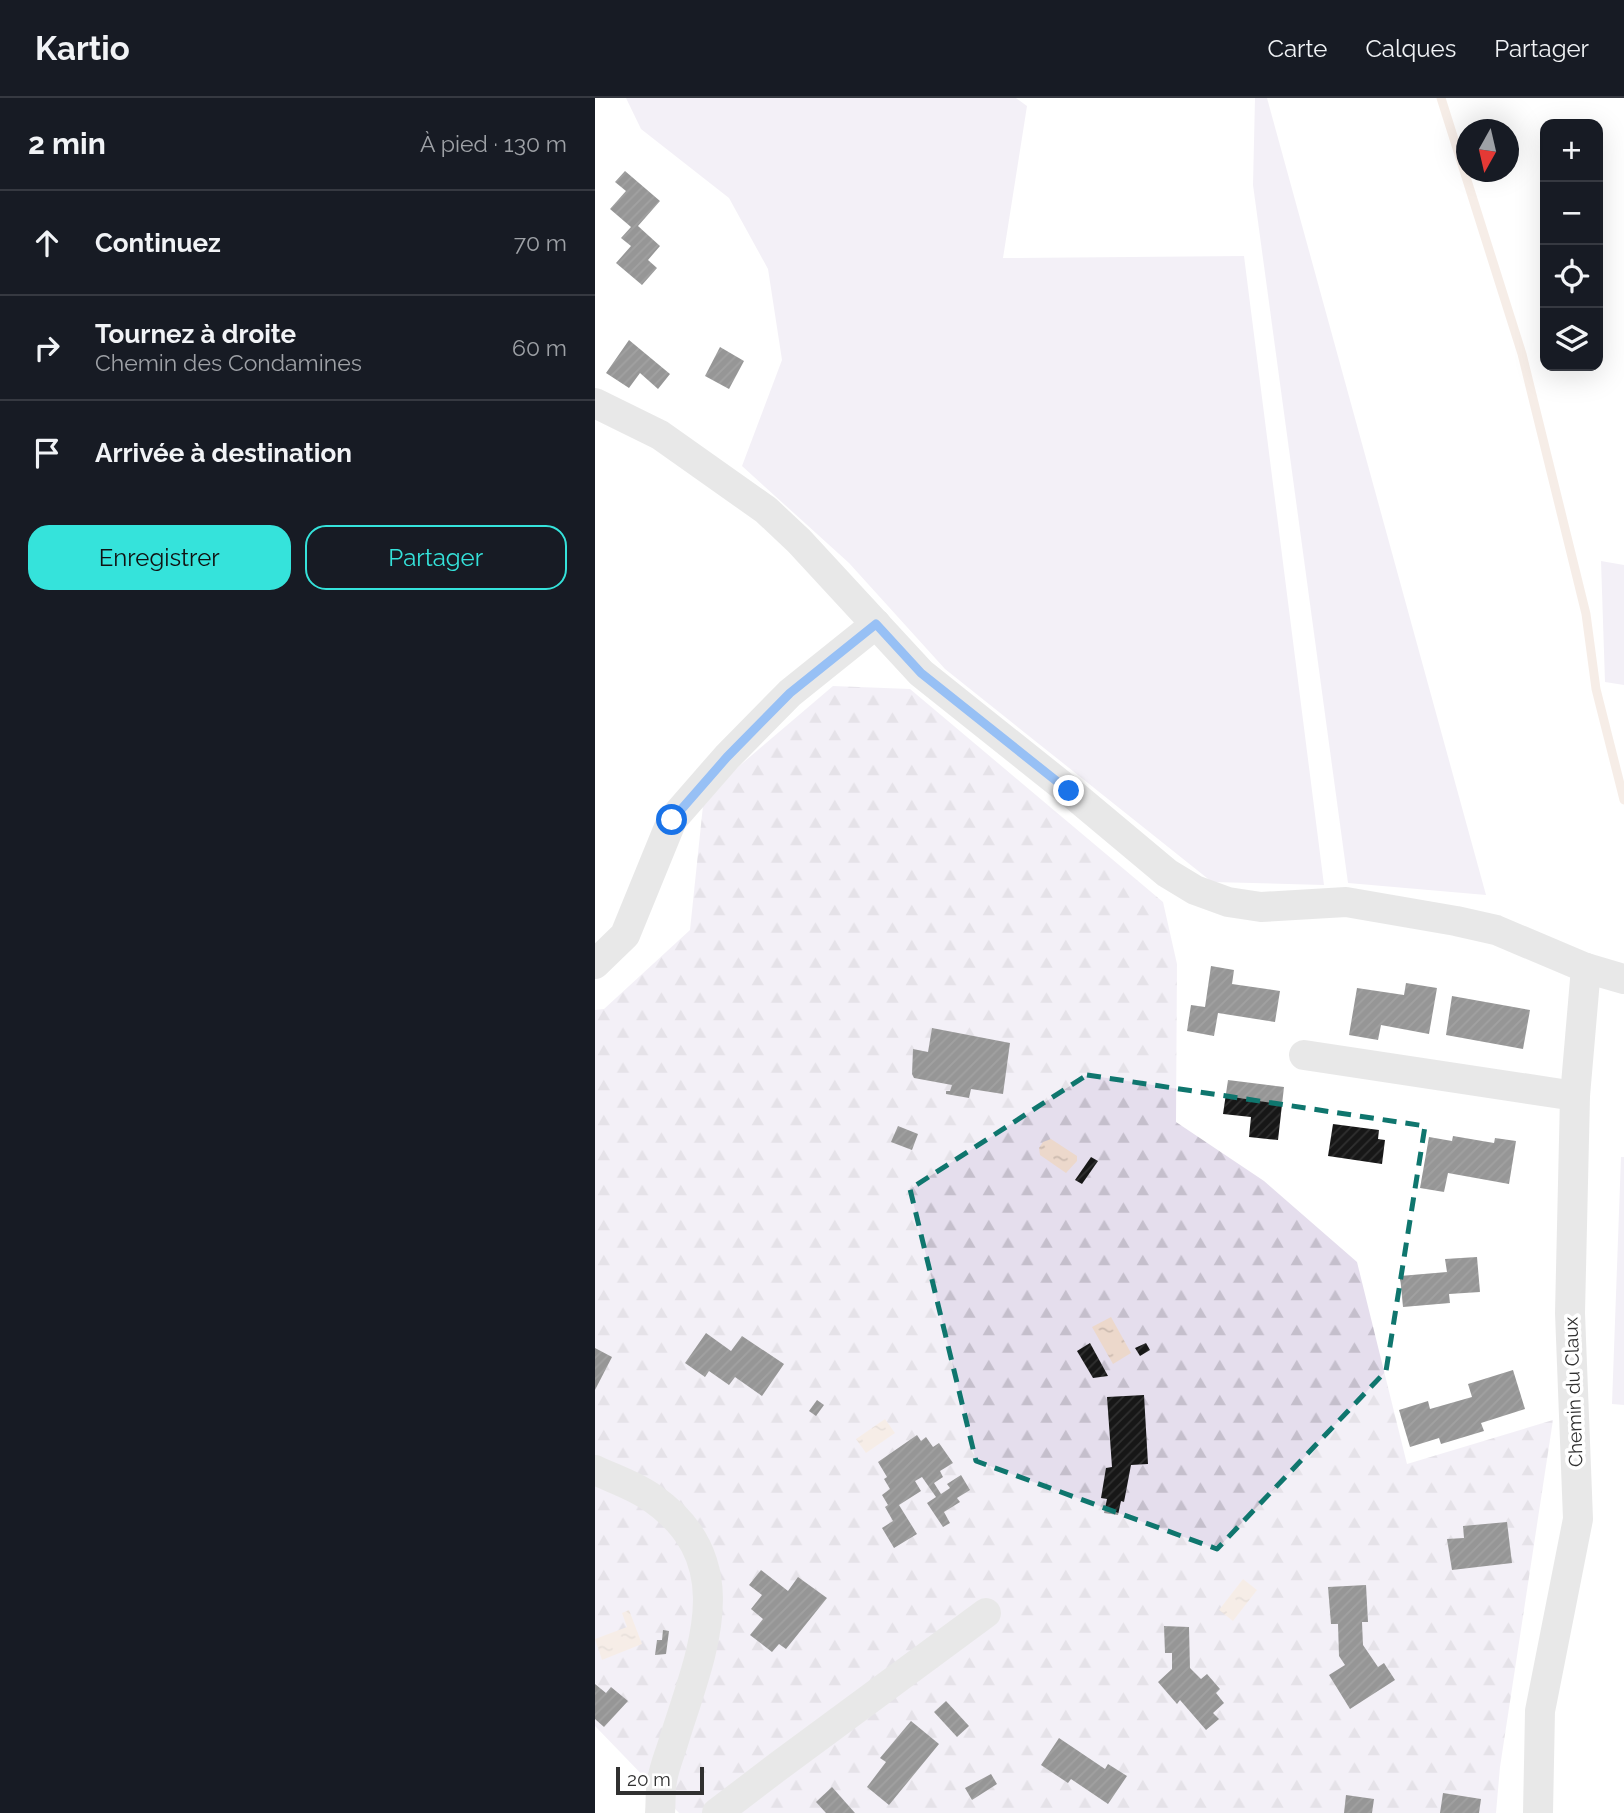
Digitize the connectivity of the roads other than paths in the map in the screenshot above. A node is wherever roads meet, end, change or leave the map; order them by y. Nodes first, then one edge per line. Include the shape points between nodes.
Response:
1 (595, 403) edge
2 (876, 624) junction
3 (595, 964) edge
4 (1587, 968) junction
5 (1624, 979) edge
6 (1304, 1055) dead end
7 (1575, 1096) junction
8 (595, 1470) edge
9 (986, 1613) dead end
10 (660, 1813) edge
11 (717, 1813) edge
12 (1538, 1813) edge

1 - 2 street via 660,435 766,510
2 - 3 street via 790,693 672,820 625,935
2 - 4 street via 921,673 1167,873 1195,890 1261,907 1346,902 1456,921 1496,930
4 - 5 street
4 - 7 street, Chemin du Claux
6 - 7 street
7 - 12 street, Chemin du Claux via 1570,1313 1578,1519 1540,1711
8 - 10 street via 651,1497 681,1522 696,1544 708,1577 708,1618 662,1781
9 - 11 street

